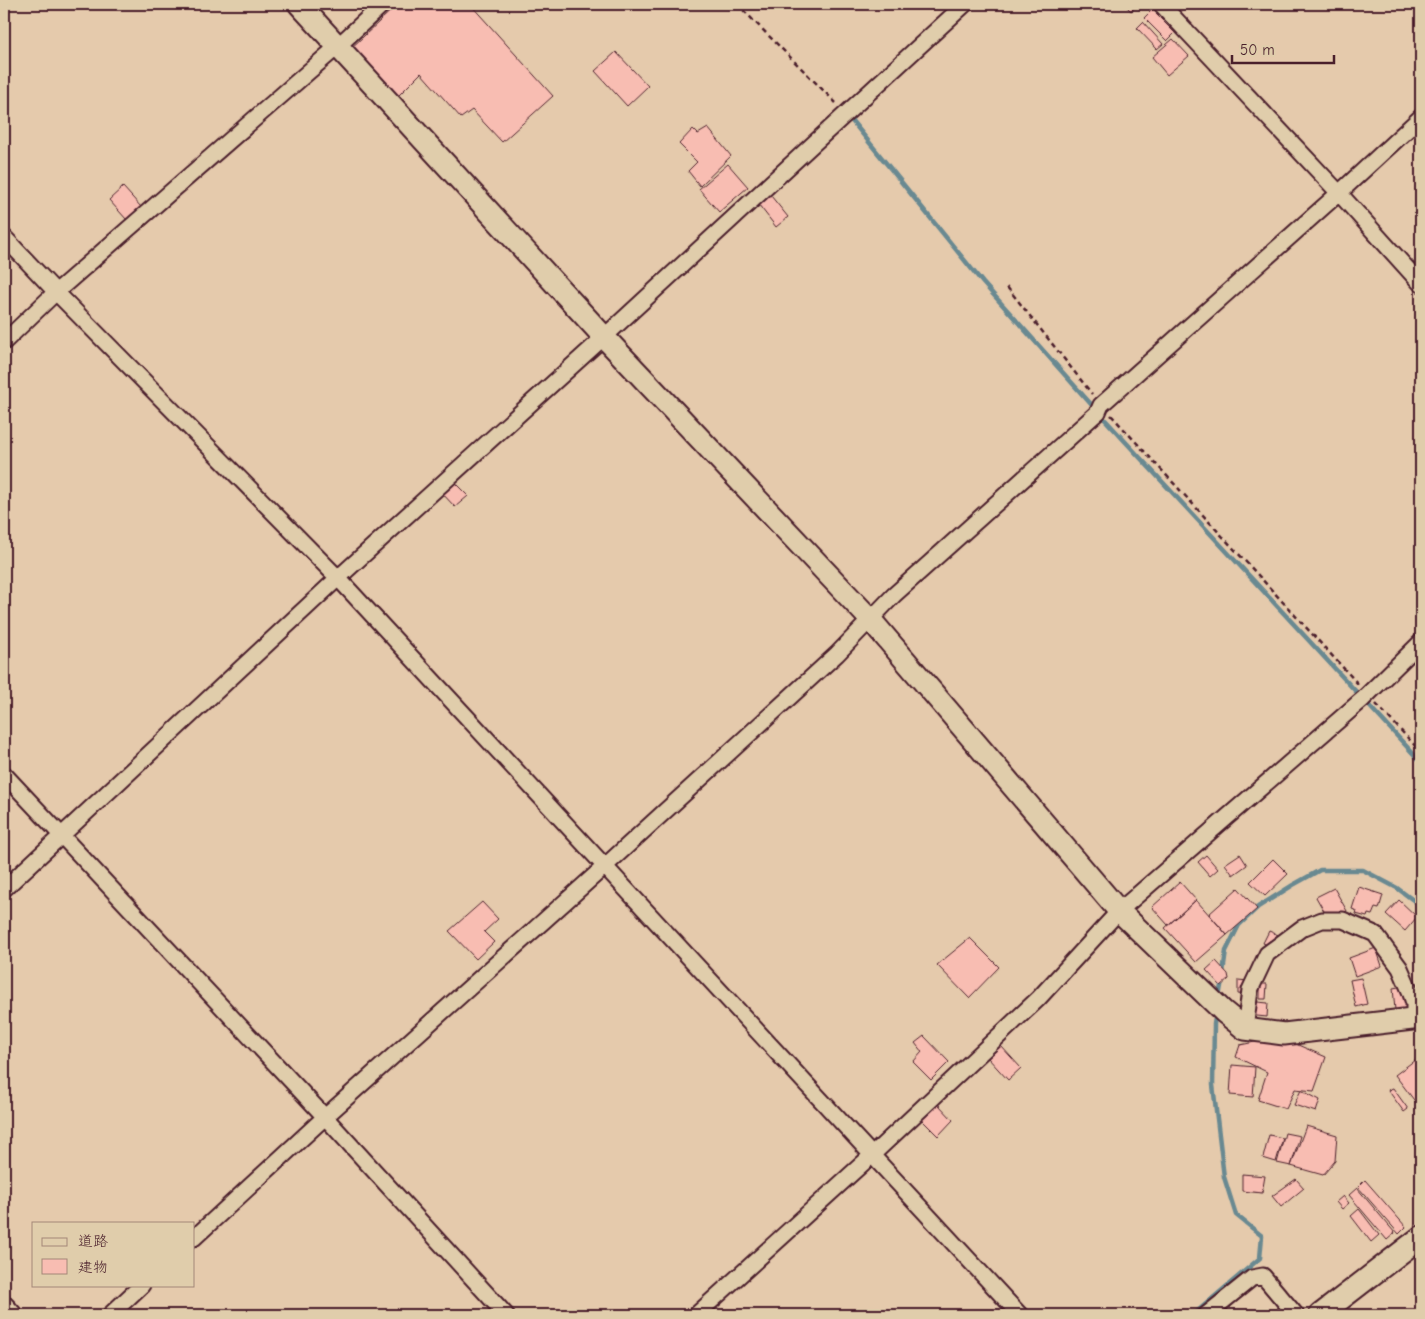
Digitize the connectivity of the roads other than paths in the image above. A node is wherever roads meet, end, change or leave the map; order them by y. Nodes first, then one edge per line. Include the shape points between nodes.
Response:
1 (299, 4) edge
2 (383, 4) edge
3 (965, 4) edge
4 (1160, 4) edge
5 (338, 46) junction
6 (1421, 117) edge
7 (1339, 193) junction
8 (4, 237) edge
9 (1421, 284) edge
10 (56, 292) junction
11 (604, 337) junction
12 (4, 342) edge
13 (338, 578) junction
14 (870, 619) junction
15 (1421, 642) edge
16 (4, 774) edge
17 (62, 836) junction
18 (604, 867) junction
19 (4, 889) edge
20 (1119, 911) junction
21 (1418, 1018) edge
22 (1235, 1021) junction
23 (325, 1117) junction
24 (872, 1156) junction
25 (195, 1237) edge
26 (1421, 1237) edge
27 (141, 1286) edge
28 (4, 1303) edge
29 (15, 1315) edge
30 (110, 1315) edge
31 (506, 1315) edge
32 (696, 1315) edge
33 (1020, 1315) edge
34 (1206, 1315) edge
35 (1296, 1315) edge
36 (1320, 1315) edge

1 - 5 street
2 - 5 street
3 - 11 street
4 - 7 street
5 - 10 street
5 - 11 street
6 - 7 street
7 - 9 street
7 - 14 street via 1101,405 1098,412
8 - 10 street
10 - 12 street
10 - 13 street
11 - 13 street
11 - 14 street
13 - 17 street
13 - 18 street
14 - 18 street via 837,654
14 - 20 street
15 - 20 street via 1367,694
16 - 17 street
17 - 19 street
17 - 23 street
18 - 23 street
18 - 24 street
20 - 22 street
20 - 24 street via 1038,999
21 - 22 street via 1284,1034
21 - 22 street via 1400,968 1375,934 1343,920 1322,920 1302,928 1267,954
23 - 25 street
23 - 31 street
24 - 32 street
24 - 33 street
26 - 36 street
27 - 30 street
28 - 29 street
34 - 35 street via 1252,1278 1263,1276

